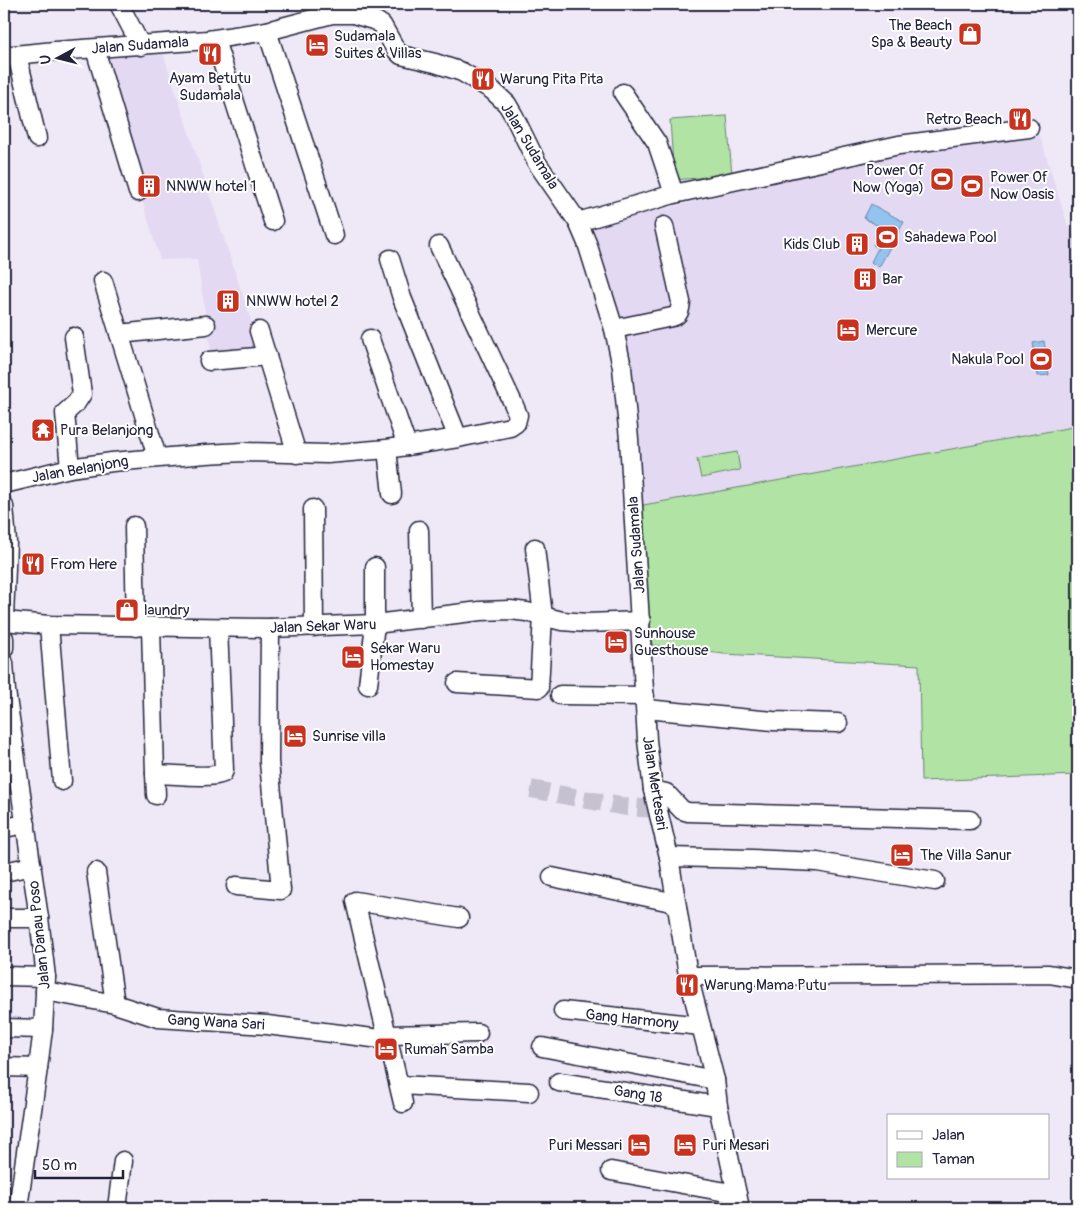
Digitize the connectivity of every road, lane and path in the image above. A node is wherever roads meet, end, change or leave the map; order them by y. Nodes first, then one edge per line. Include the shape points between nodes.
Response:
1 (119, 4) edge
2 (331, 9) edge
3 (267, 31) junction
4 (216, 40) junction
5 (141, 46) junction
6 (95, 49) junction
7 (11, 56) edge
8 (623, 93) dead end
9 (1029, 128) dead end
10 (37, 138) dead end
11 (138, 192) dead end
12 (674, 194) junction
13 (273, 221) dead end
14 (578, 222) junction
15 (664, 226) dead end
16 (334, 235) dead end
17 (439, 246) dead end
18 (390, 260) dead end
19 (102, 281) dead end
20 (206, 325) dead end
21 (614, 329) junction
22 (259, 331) dead end
23 (119, 334) junction
24 (74, 337) dead end
25 (370, 339) dead end
26 (267, 356) junction
27 (209, 361) dead end
28 (458, 438) junction
29 (407, 446) junction
30 (387, 449) junction
31 (297, 454) junction
32 (157, 457) junction
33 (70, 468) junction
34 (4, 484) edge
35 (392, 494) dead end
36 (4, 506) edge
37 (313, 509) dead end
38 (134, 526) dead end
39 (419, 530) dead end
40 (535, 548) dead end
41 (375, 567) dead end
42 (543, 616) junction
43 (420, 619) junction
44 (4, 620) edge
45 (641, 621) junction
46 (375, 624) junction
47 (49, 625) junction
48 (144, 627) junction
49 (314, 627) junction
50 (218, 628) junction
51 (270, 628) junction
52 (4, 638) edge
53 (4, 648) edge
54 (4, 663) edge
55 (457, 683) dead end
56 (368, 685) dead end
57 (5, 691) edge
58 (560, 695) dead end
59 (645, 703) junction
60 (838, 723) dead end
61 (155, 774) junction
62 (62, 781) dead end
63 (653, 790) junction
64 (156, 795) dead end
65 (970, 820) dead end
66 (26, 824) junction
67 (4, 828) edge
68 (669, 857) junction
69 (32, 866) junction
70 (4, 872) edge
71 (96, 872) dead end
72 (552, 877) dead end
73 (935, 881) dead end
74 (236, 886) dead end
75 (676, 903) junction
76 (4, 918) edge
77 (39, 918) junction
78 (459, 918) dead end
79 (4, 976) edge
80 (1078, 979) edge
81 (694, 983) junction
82 (45, 984) junction
83 (116, 1004) junction
84 (563, 1011) dead end
85 (701, 1026) junction
86 (4, 1028) edge
87 (43, 1029) junction
88 (478, 1033) dead end
89 (388, 1037) junction
90 (542, 1047) dead end
91 (4, 1067) edge
92 (38, 1068) junction
93 (715, 1080) junction
94 (559, 1082) dead end
95 (400, 1085) junction
96 (529, 1092) dead end
97 (403, 1103) dead end
98 (718, 1106) junction
99 (123, 1161) dead end
100 (611, 1171) dead end
101 (739, 1201) edge
102 (18, 1208) edge
103 (117, 1208) edge

1 - 5 street
2 - 3 street, Jalan Sudamala
2 - 14 street, Jalan Sudamala via 376,21 401,55 462,72 492,90 507,104 537,163
3 - 4 street, Jalan Sudamala
3 - 16 street
4 - 5 street, Jalan Sudamala
4 - 13 street
5 - 6 street, Jalan Sudamala
6 - 7 street, Jalan Sudamala
6 - 11 street
7 - 10 street
8 - 12 street via 657,142
9 - 12 street via 899,145
12 - 14 street
14 - 21 street, Jalan Sudamala
15 - 21 street via 680,311 672,318
17 - 28 street, Jalan Belanjong via 518,415 516,423 510,427
18 - 28 street
19 - 23 street
20 - 23 street
21 - 45 street, Jalan Sudamala via 626,397
22 - 26 street
23 - 32 street
24 - 33 street via 82,391 79,400 65,414
25 - 29 street
26 - 27 street
26 - 31 street
28 - 29 street, Jalan Belanjong
29 - 30 street, Jalan Belanjong
30 - 31 street, Jalan Belanjong
30 - 35 street
31 - 32 street, Jalan Belanjong via 243,452
32 - 33 street, Jalan Belanjong
33 - 34 street, Jalan Belanjong
36 - 44 street via 7,542
37 - 49 street
38 - 48 street
39 - 43 street
40 - 42 street
41 - 46 street
42 - 43 street, Jalan Sekar Waru via 510,610
42 - 45 street, Jalan Sekar Waru via 562,621
42 - 55 street via 539,688
43 - 46 street, Jalan Sekar Waru
44 - 47 street, Jalan Sekar Waru
45 - 59 street, Jalan Mertesari
46 - 49 street, Jalan Sekar Waru
46 - 56 street
47 - 48 street, Jalan Sekar Waru
47 - 62 street
48 - 50 street, Jalan Sekar Waru
48 - 61 street
49 - 51 street, Jalan Sekar Waru
50 - 51 street, Jalan Sekar Waru
50 - 61 street via 223,773 205,776
51 - 74 street via 269,762 281,890
52 - 53 street
54 - 57 street, Jalan Danau Poso
57 - 66 street, Jalan Danau Poso
58 - 59 street
59 - 60 street via 773,721
59 - 63 street, Jalan Mertesari
61 - 64 street
63 - 65 street via 666,793 688,812
63 - 68 street, Jalan Mertesari
66 - 67 street
66 - 69 street, Jalan Danau Poso
68 - 73 street via 817,862
68 - 75 street, Jalan Mertesari
69 - 70 street
69 - 77 street, Jalan Danau Poso
71 - 83 street
72 - 75 street
75 - 81 street, Jalan Mertesari via 683,944 695,967
76 - 77 street
77 - 82 street, Jalan Danau Poso
78 - 89 street via 355,901
79 - 82 street, Gang Wana Sari
80 - 81 street via 1049,974
81 - 85 street, Jalan Mertesari
82 - 83 street, Gang Wana Sari
82 - 87 street, Jalan Danau Poso
83 - 89 street, Gang Wana Sari via 166,1019
84 - 85 street, Gang Harmony
85 - 93 street, Jalan Mertesari
86 - 87 street
87 - 92 street, Jalan Danau Poso
88 - 89 street, Gang Wana Sari
89 - 95 street
90 - 93 street
91 - 92 street
92 - 102 street, Jalan Danau Poso
93 - 98 street, Jalan Mertesari
94 - 98 street, Gang 18
95 - 96 street
95 - 97 street
98 - 101 street, Jalan Mertesari
99 - 103 street
100 - 101 street

